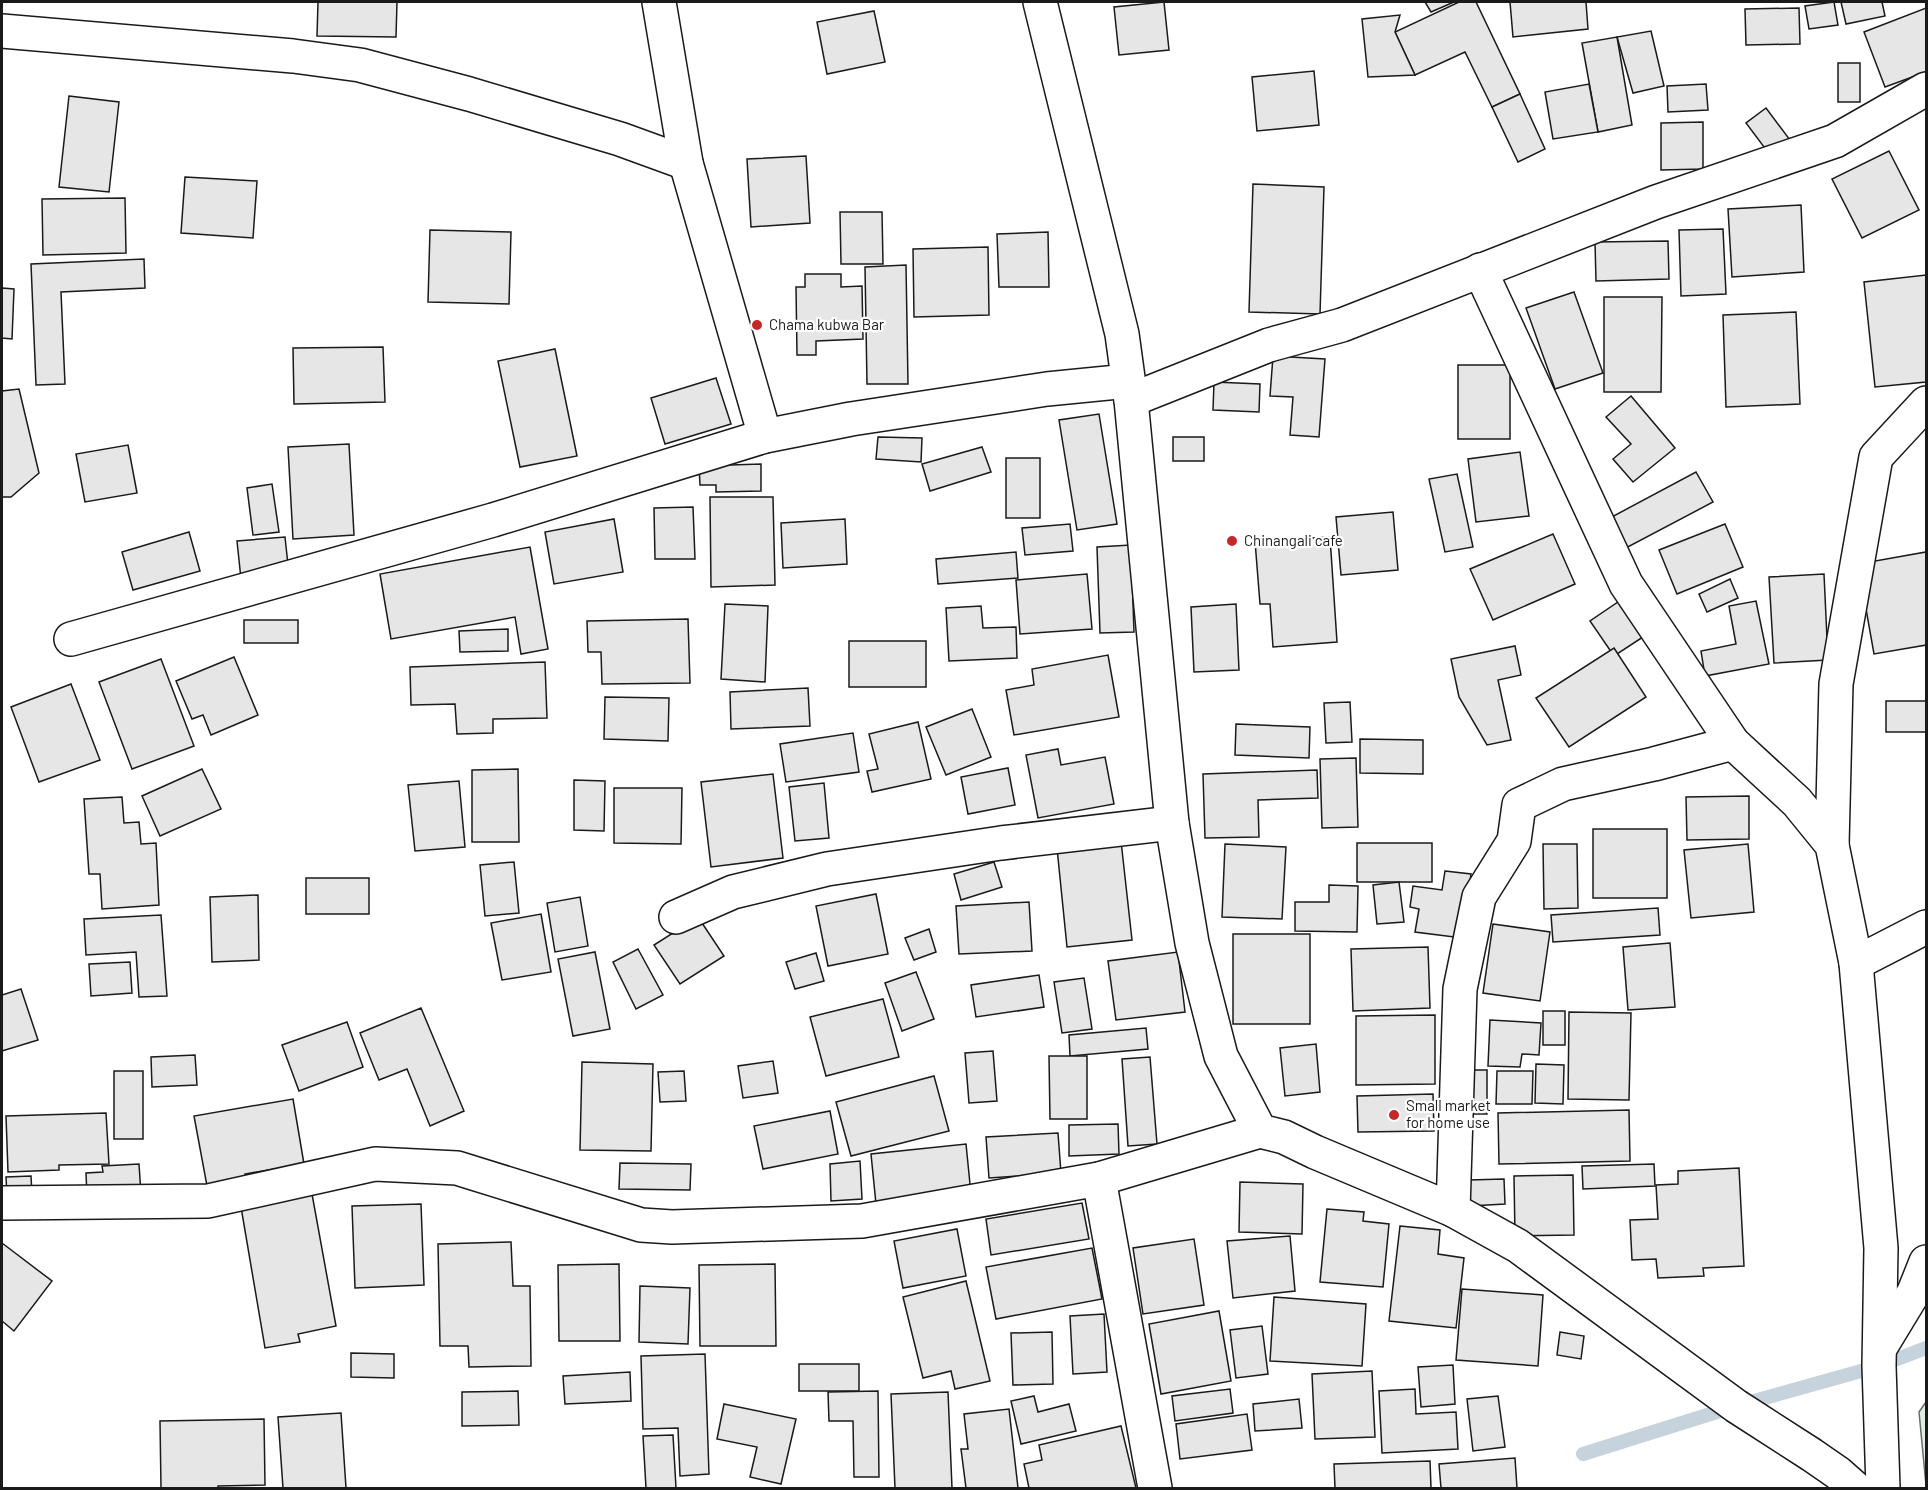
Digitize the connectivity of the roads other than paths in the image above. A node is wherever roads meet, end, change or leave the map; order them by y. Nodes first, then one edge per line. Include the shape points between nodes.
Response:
1 (659, 2) edge
2 (1040, 2) edge
3 (2, 31) edge
4 (1926, 89) edge
5 (686, 163) junction
6 (1480, 270) junction
7 (1129, 390) junction
8 (1926, 403) edge
9 (765, 436) junction
10 (71, 639) dead end
11 (1733, 743) junction
12 (1172, 823) junction
13 (1832, 845) junction
14 (676, 917) dead end
15 (1926, 927) edge
16 (1856, 963) junction
17 (1260, 1131) junction
18 (1099, 1179) junction
19 (2, 1203) edge
20 (1453, 1210) junction
21 (1926, 1262) edge
22 (1879, 1349) junction
23 (1155, 1488) edge
24 (1855, 1488) edge
25 (1883, 1488) edge

1 - 5 street
2 - 7 street via 1122,334
3 - 5 street via 360,65 620,139
4 - 6 street via 1835,141 1656,202
5 - 9 street
6 - 7 street via 1342,325
6 - 11 street via 1626,584
7 - 9 street via 1012,394
7 - 12 street
8 - 13 street via 1876,457 1836,684
9 - 10 street via 493,520
11 - 13 street via 1797,802
11 - 20 street via 1563,784 1519,805 1514,841 1479,897 1460,989
12 - 14 street via 827,869 733,891
12 - 17 street via 1192,943 1221,1056
13 - 16 street
15 - 16 street
16 - 22 street via 1881,1248
17 - 18 street
17 - 20 street via 1284,1137
18 - 19 street via 862,1221 672,1227 641,1225 458,1168 375,1164 208,1202
18 - 23 street
20 - 24 street via 1518,1246 1736,1407 1812,1455
21 - 22 street via 1914,1292
22 - 25 street

